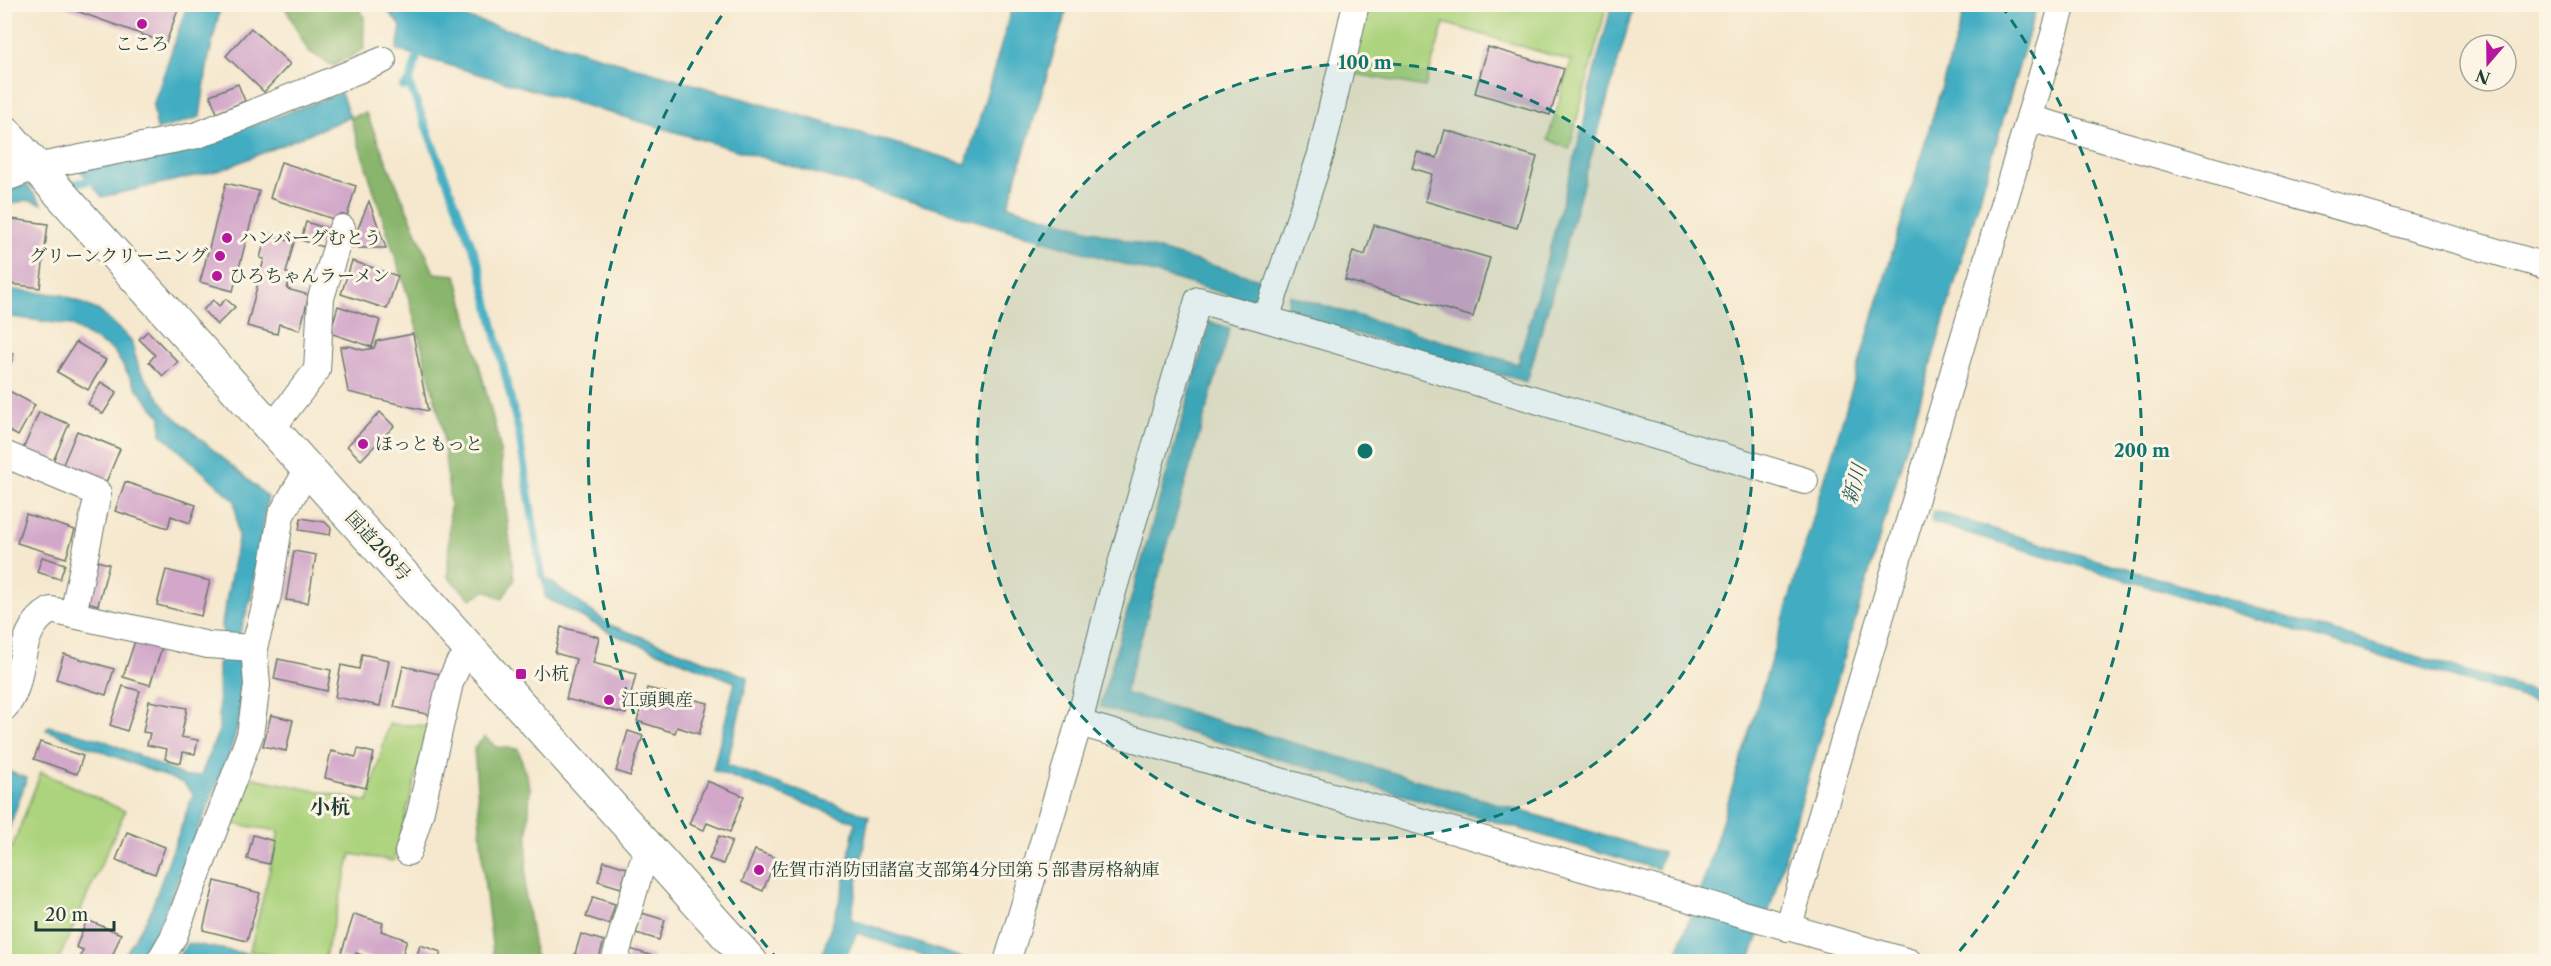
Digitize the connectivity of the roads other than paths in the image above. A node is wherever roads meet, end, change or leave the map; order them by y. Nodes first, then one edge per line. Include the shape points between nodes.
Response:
1 (1356, 4) edge
2 (2063, 4) edge
3 (383, 60) dead end
4 (2029, 118) junction
5 (4, 131) edge
6 (35, 167) junction
7 (4, 179) edge
8 (342, 228) dead end
9 (2547, 266) edge
10 (1266, 319) junction
11 (272, 428) junction
12 (4, 454) edge
13 (308, 469) junction
14 (1804, 481) dead end
15 (73, 615) junction
16 (254, 648) junction
17 (473, 652) junction
18 (4, 708) edge
19 (1079, 723) junction
20 (408, 852) dead end
21 (653, 852) junction
22 (1788, 928) junction
23 (159, 962) edge
24 (614, 962) edge
25 (751, 962) edge
26 (1007, 962) edge
27 (1909, 962) edge

1 - 10 street via 1321,154
2 - 4 street
3 - 6 street via 198,135
4 - 9 street
4 - 22 street
5 - 6 highway, 国道208号
6 - 7 street
6 - 11 highway, 国道208号
8 - 11 street via 321,298 317,370
10 - 14 street
10 - 19 street via 1198,300 1109,605
11 - 13 highway, 国道208号
12 - 15 street via 99,493
13 - 16 street via 281,515 268,595
13 - 17 highway, 国道208号
15 - 16 street via 208,645
15 - 18 street via 51,610 37,618 21,659 11,701
16 - 23 street via 257,685 250,735 174,936
17 - 20 street via 458,665 450,683
17 - 21 highway, 国道208号
19 - 22 street
19 - 26 street
21 - 24 street via 642,864
21 - 25 highway, 国道208号
22 - 27 street

